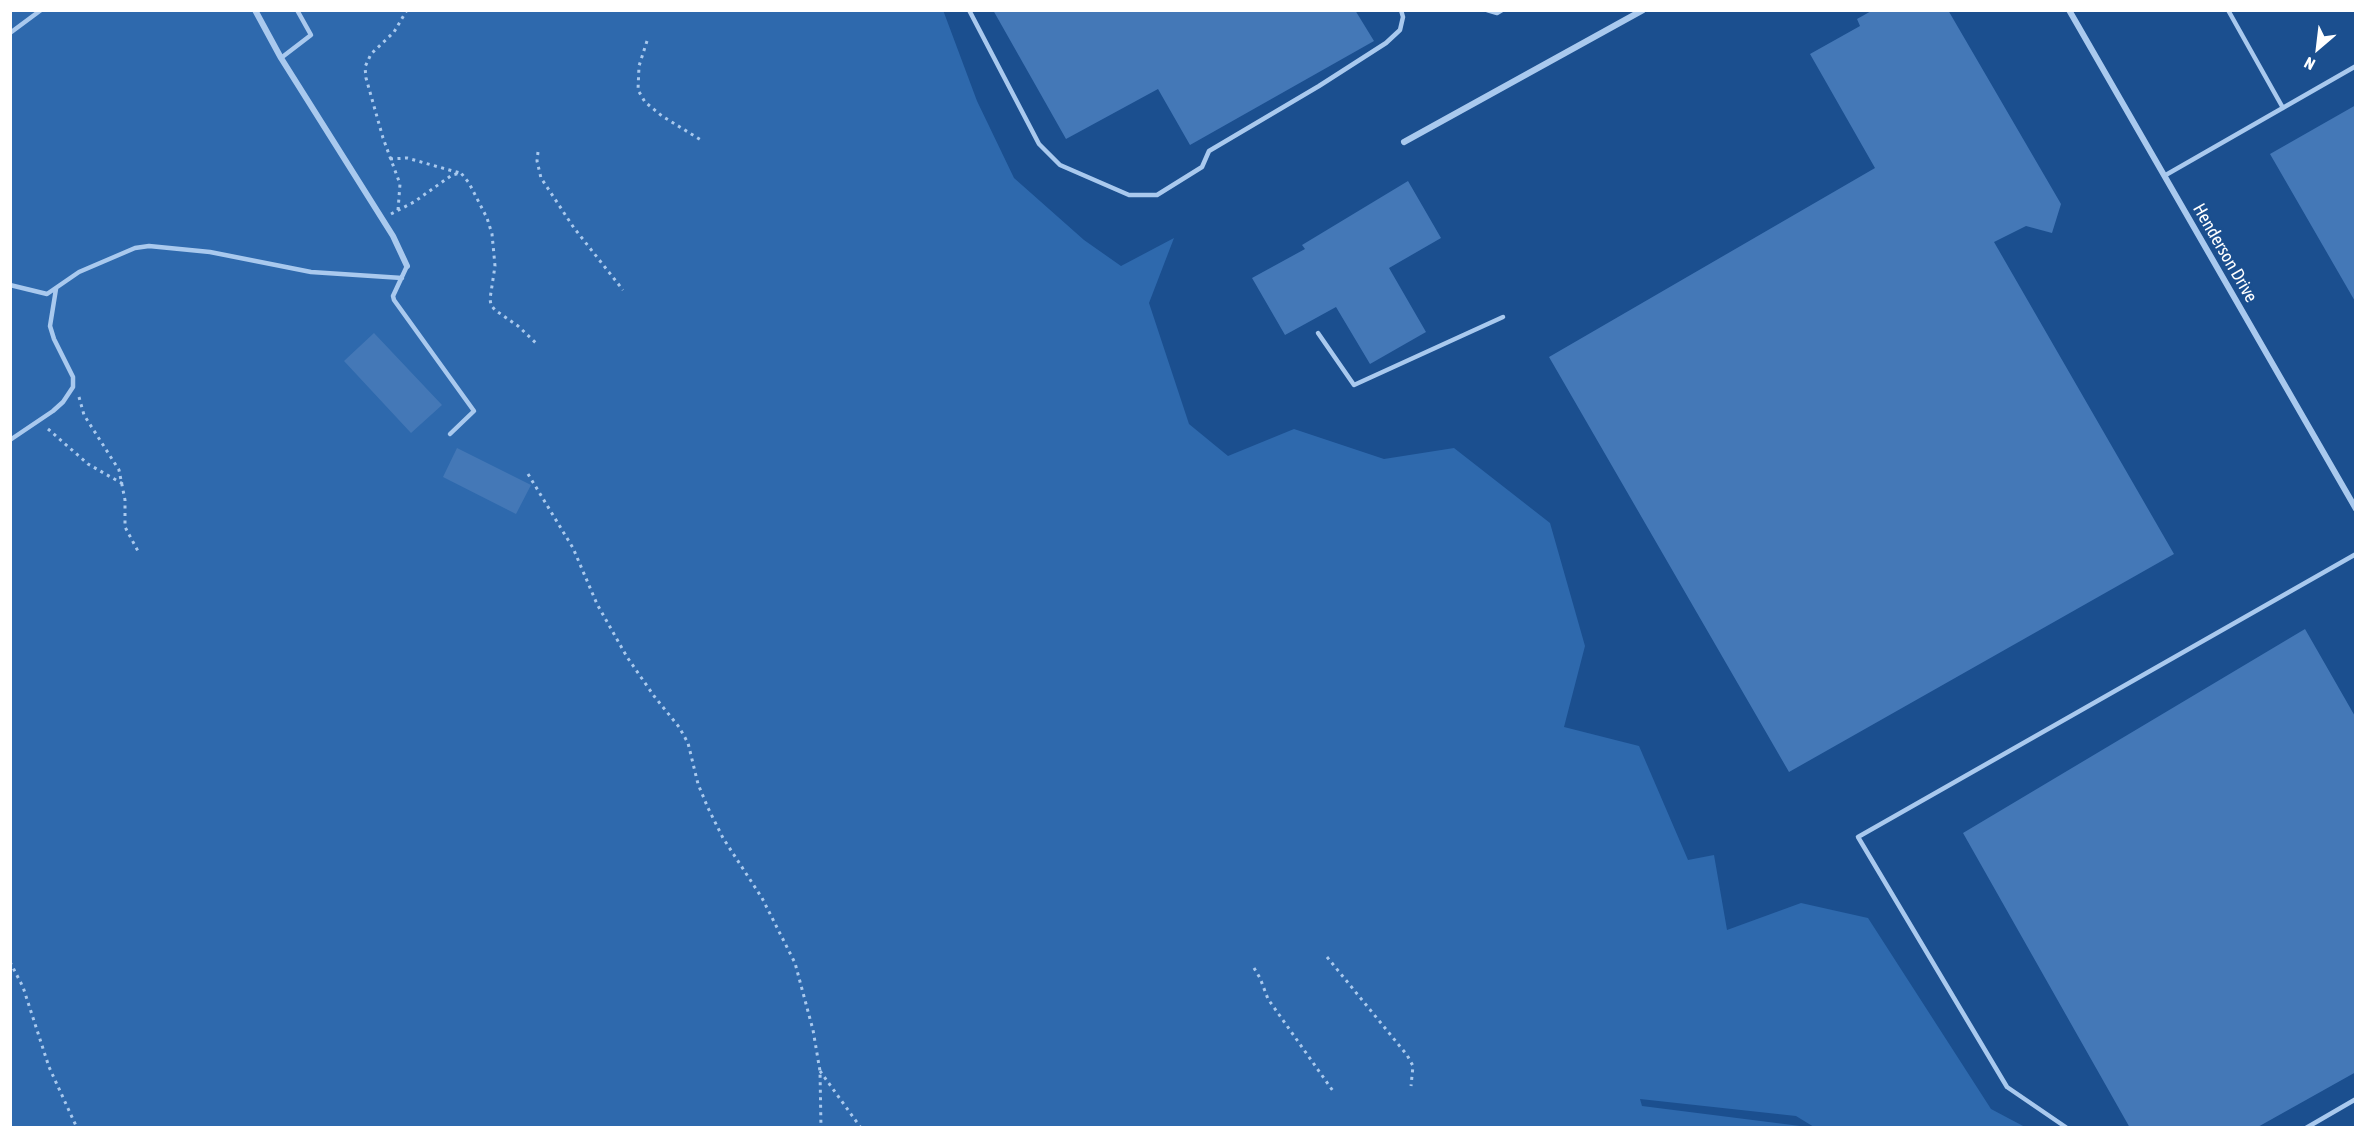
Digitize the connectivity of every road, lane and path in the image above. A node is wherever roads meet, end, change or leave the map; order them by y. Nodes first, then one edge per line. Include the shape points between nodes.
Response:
1 (41, 10) edge
2 (255, 10) edge
3 (297, 10) edge
4 (407, 10) edge
5 (969, 10) edge
6 (1401, 10) edge
7 (1487, 10) edge
8 (1502, 10) edge
9 (1643, 10) edge
10 (2069, 10) edge
11 (2228, 10) edge
12 (10, 33) edge
13 (647, 41) dead end
14 (281, 58) junction
15 (2355, 66) edge
16 (2283, 108) junction
17 (701, 140) dead end
18 (1404, 142) dead end
19 (538, 152) dead end
20 (390, 159) junction
21 (461, 173) junction
22 (2164, 176) junction
23 (398, 210) junction
24 (382, 219) junction
25 (407, 266) joint
26 (402, 278) junction
27 (10, 285) edge
28 (56, 289) junction
29 (623, 291) dead end
30 (1503, 317) dead end
31 (1318, 333) dead end
32 (537, 344) dead end
33 (75, 388) dead end
34 (450, 434) dead end
35 (39, 435) dead end
36 (10, 440) edge
37 (528, 474) dead end
38 (123, 484) junction
39 (2355, 509) edge
40 (139, 553) dead end
41 (2355, 554) edge
42 (1327, 957) dead end
43 (10, 962) edge
44 (1254, 968) dead end
45 (820, 1071) junction
46 (1411, 1086) dead end
47 (1333, 1090) dead end
48 (2355, 1099) edge
49 (78, 1128) edge
50 (821, 1128) edge
51 (861, 1128) edge
52 (2067, 1128) edge
53 (2306, 1128) edge

1 - 12 lane
2 - 14 street
3 - 14 lane via 311,35
4 - 20 path via 365,67
5 - 6 lane via 1039,144 1059,165 1129,195 1157,195 1202,167 1209,151 1386,43 1400,30
7 - 8 lane
9 - 18 street
10 - 22 street, Henderson Drive
11 - 16 lane
13 - 17 path via 639,66 638,90 662,116
14 - 24 street
15 - 16 lane
16 - 22 lane
19 - 29 path via 541,178
20 - 21 path via 407,158
20 - 23 path via 400,184
21 - 23 path
21 - 32 path via 488,218 492,234 495,266 491,305
22 - 39 street, Henderson Drive
23 - 24 path
24 - 25 street
25 - 26 lane
26 - 28 lane via 311,272 210,252 149,246 79,272
26 - 34 lane via 394,300 474,411
27 - 28 lane via 46,294
28 - 36 lane via 50,326 73,377 73,387 53,411
30 - 31 lane via 1354,385
33 - 38 path via 84,416 119,470
35 - 38 path via 49,428 88,464
37 - 45 path via 573,548 597,604 627,657 688,742 708,808 795,963
38 - 40 path via 125,527
41 - 52 lane via 1858,837 2007,1087
42 - 46 path via 1407,1055 1413,1066
43 - 49 path via 23,987 49,1067
44 - 47 path via 1268,999
45 - 50 path
45 - 51 path
48 - 53 lane

